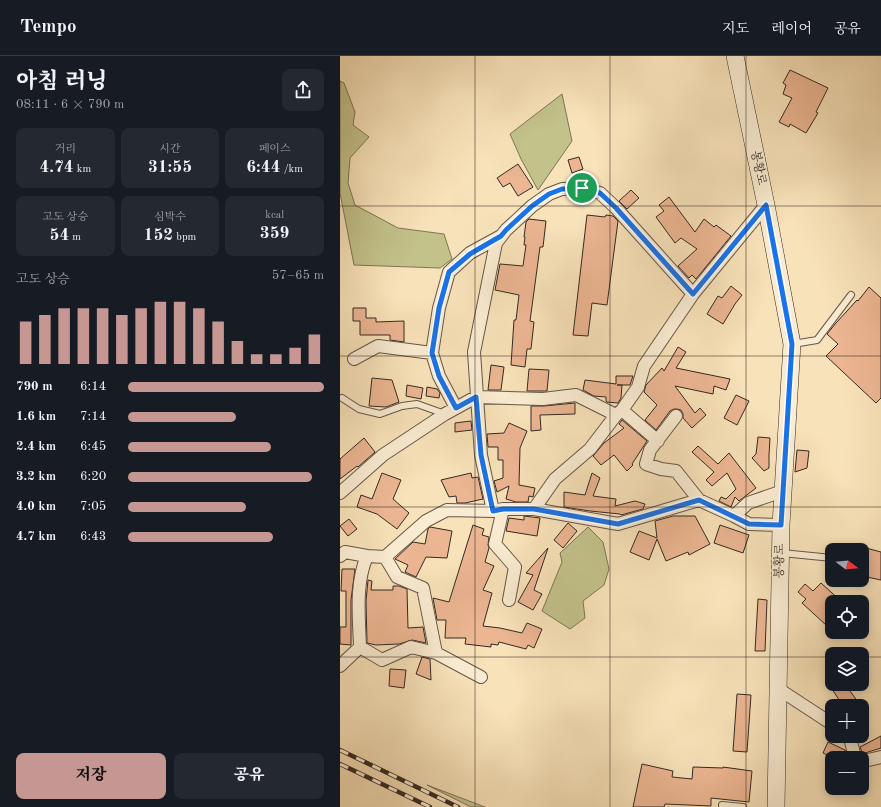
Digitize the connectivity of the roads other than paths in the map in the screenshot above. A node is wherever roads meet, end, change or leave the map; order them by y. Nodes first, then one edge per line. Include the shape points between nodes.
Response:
1 (735, 56) edge
2 (766, 205) junction
3 (501, 236) junction
4 (693, 294) junction
5 (851, 295) dead end
6 (792, 344) junction
7 (432, 353) junction
8 (354, 359) dead end
9 (476, 397) junction
10 (342, 398) dead end
11 (456, 408) junction
12 (619, 412) junction
13 (445, 414) junction
14 (676, 416) dead end
15 (658, 441) junction
16 (783, 491) junction
17 (340, 493) edge
18 (699, 500) junction
19 (534, 509) junction
20 (498, 510) junction
21 (734, 516) junction
22 (781, 525) junction
23 (781, 553) junction
24 (340, 556) edge
25 (367, 556) junction
26 (385, 557) junction
27 (825, 557) edge
28 (509, 600) dead end
29 (360, 647) junction
30 (436, 653) junction
31 (340, 666) edge
32 (481, 677) dead end
33 (777, 688) junction
34 (825, 719) edge
35 (881, 757) edge
36 (869, 760) edge
37 (722, 805) dead end
38 (743, 807) edge
39 (776, 807) edge

1 - 2 street, 봉황로
2 - 4 street
2 - 6 street, 봉황로
3 - 4 street via 532,206 549,194 562,189 582,188 600,193
3 - 7 street via 470,254 449,272 439,308
3 - 9 street via 496,244 474,352
4 - 12 street via 644,366 638,387
5 - 6 lane via 817,340
6 - 16 street, 봉황로
7 - 8 street via 378,346
7 - 11 street via 439,376
9 - 11 street
9 - 12 street via 542,399 576,395
9 - 20 street via 481,455
10 - 13 lane via 359,409 380,414 417,404
11 - 13 street
12 - 15 street
12 - 19 street via 590,449 555,479
13 - 17 street via 383,455
14 - 15 street
15 - 18 street via 650,450 646,464 676,471
16 - 21 street via 748,503
16 - 22 street, 봉황로
18 - 19 street via 618,524
18 - 21 street
19 - 20 street
20 - 26 street via 447,510 426,521
20 - 28 street via 495,544 515,567
21 - 22 street via 749,524
22 - 23 street, 봉황로
23 - 27 lane
23 - 33 street, 봉황로
24 - 25 street via 345,552
25 - 26 street
25 - 29 street via 363,566 358,603
26 - 30 street via 398,576 423,588
29 - 30 street via 382,660 411,647
29 - 31 street
30 - 32 street
33 - 34 street
33 - 39 street, 봉황로
35 - 36 street
37 - 38 lane

